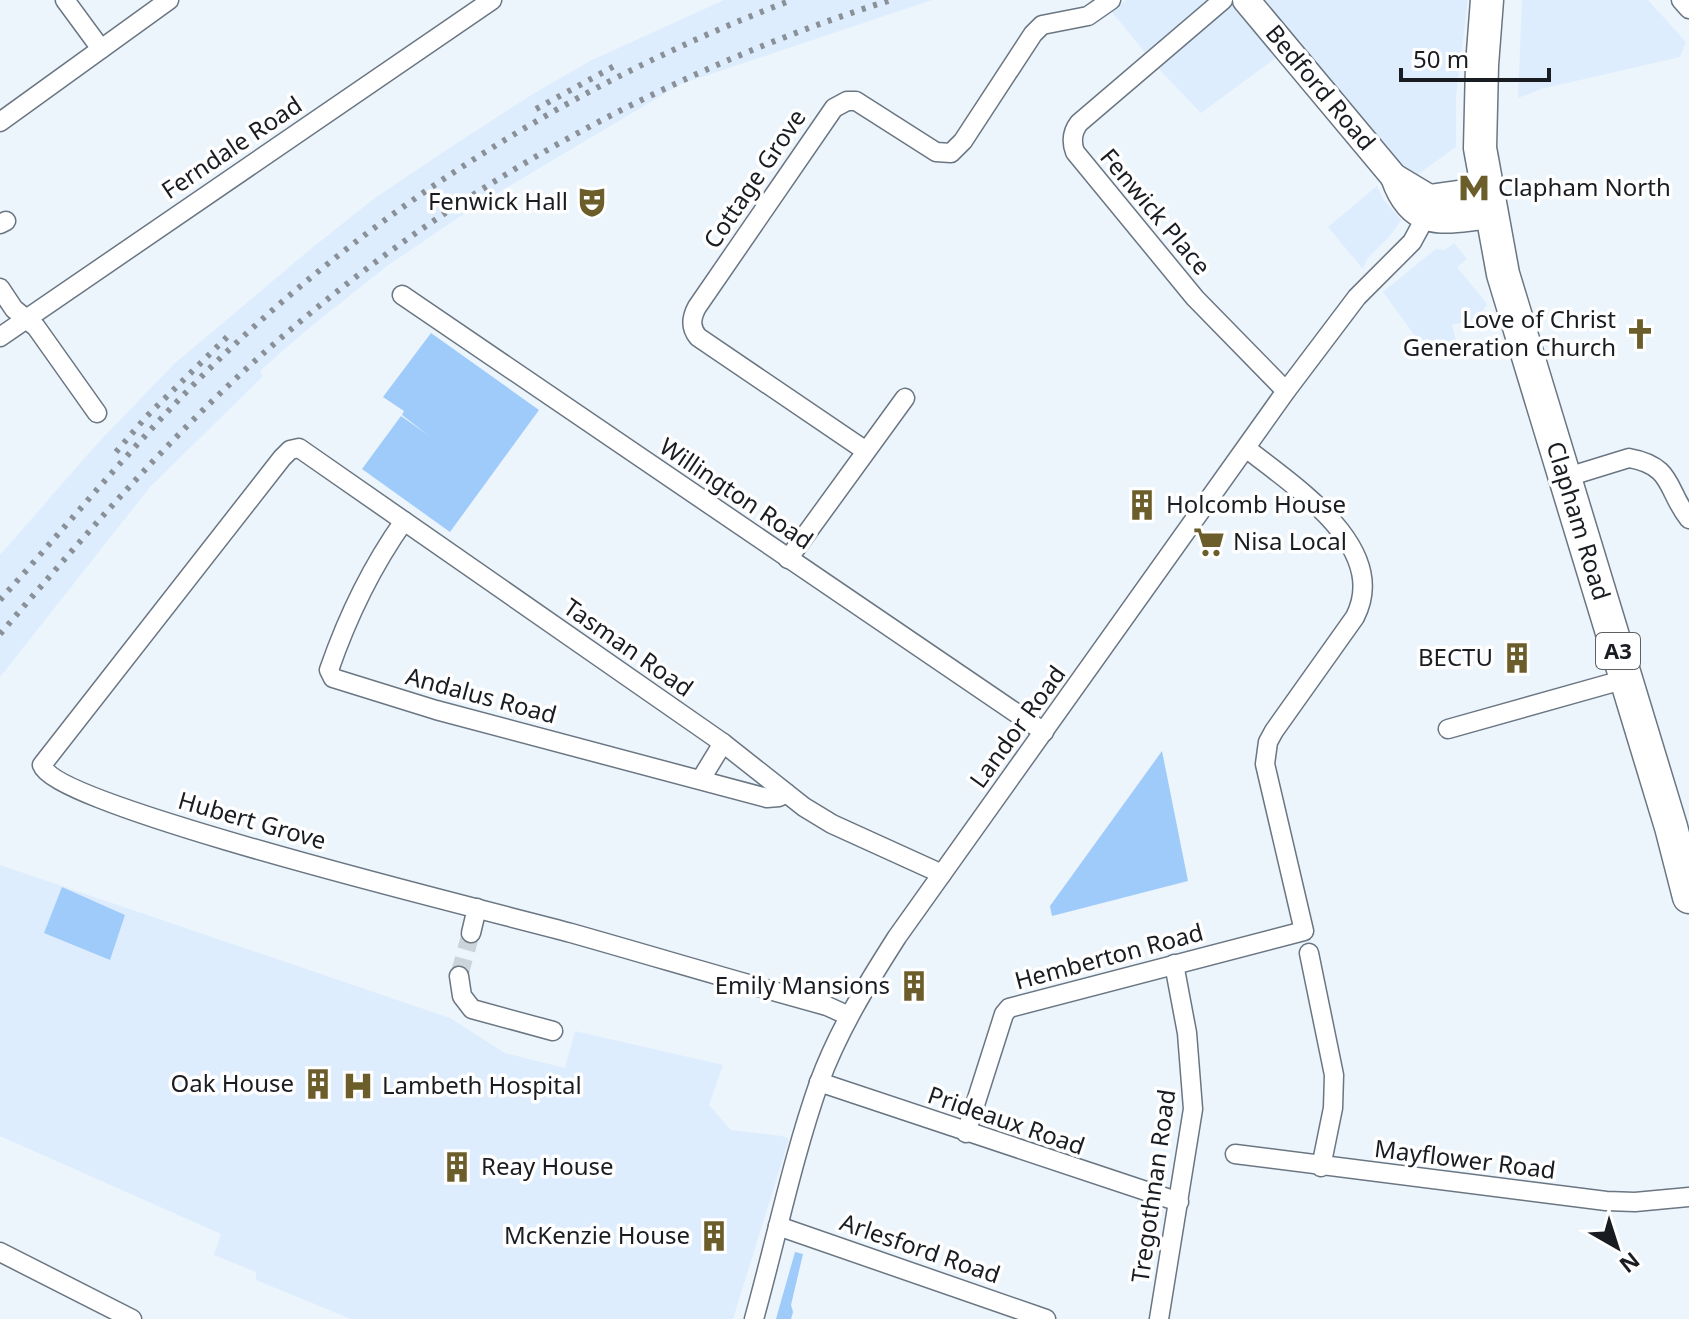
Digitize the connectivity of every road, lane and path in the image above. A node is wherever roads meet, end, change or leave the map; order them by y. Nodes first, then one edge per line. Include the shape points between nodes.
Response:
1 (65, 0) edge
2 (169, 0) edge
3 (492, 0) edge
4 (1111, 0) edge
5 (1223, 0) edge
6 (1246, 0) edge
7 (1487, 0) edge
8 (1681, 0) edge
9 (1689, 9) edge
10 (101, 49) junction
11 (0, 122) edge
12 (1394, 177) junction
13 (1488, 203) junction
14 (1425, 218) junction
15 (0, 288) edge
16 (402, 295) dead end
17 (27, 318) junction
18 (0, 337) edge
19 (1286, 391) junction
20 (905, 398) dead end
21 (97, 413) dead end
22 (295, 448) joint
23 (1246, 448) junction
24 (866, 451) junction
25 (1564, 478) junction
26 (1689, 519) edge
27 (404, 521) junction
28 (788, 559) junction
29 (1626, 679) junction
30 (1448, 729) dead end
31 (1044, 732) junction
32 (723, 743) junction
33 (701, 779) junction
34 (786, 793) junction
35 (942, 874) junction
36 (1689, 897) edge
37 (477, 908) junction
38 (471, 933) tunnel mouth
39 (1309, 953) dead end
40 (1174, 964) junction
41 (459, 976) tunnel mouth
42 (849, 1016) junction
43 (553, 1031) dead end
44 (819, 1082) junction
45 (966, 1133) junction
46 (1235, 1154) dead end
47 (1321, 1167) junction
48 (1689, 1197) edge
49 (1179, 1202) junction
50 (778, 1226) junction
51 (0, 1252) edge
52 (132, 1319) edge
53 (754, 1319) edge
54 (1046, 1319) edge
55 (1159, 1319) edge

1 - 10 street
2 - 10 street
3 - 17 street, Ferndale Road
4 - 24 street, Cottage Grove via 1088,16 1042,25 951,153 936,152 856,101 840,104 692,316 698,337
5 - 19 street, Fenwick Place via 1079,123 1072,144 1195,298
6 - 12 main road, Bedford Road
7 - 13 highway, A3 via 1479,133
8 - 9 street
10 - 11 street
12 - 13 main road, Bedford Road via 1429,198
12 - 14 main road, Bedford Road via 1401,197
13 - 14 main road via 1452,220
13 - 25 highway, Clapham Road / A3 via 1503,274
14 - 19 street, Landor Road via 1412,242 1357,297
15 - 17 street
16 - 28 street, Willington Road
17 - 18 street, Ferndale Road
17 - 21 street
19 - 23 street, Landor Road
20 - 24 street
22 - 27 street, Tasman Road
22 - 37 street, Hubert Grove via 44,760 43,769 74,787 160,820
23 - 31 street, Landor Road
23 - 40 street, Hemberton Road via 1335,522 1350,544 1364,596 1355,617 1274,731 1265,753 1304,931
24 - 28 street
25 - 26 street via 1629,458 1639,460 1665,475
25 - 29 highway, Clapham Road / A3
27 - 32 street, Tasman Road
27 - 33 street, Andalus Road via 336,649 329,670 333,678
28 - 31 street, Willington Road
29 - 30 street
29 - 36 highway, Clapham Road / A3
31 - 35 street, Landor Road
32 - 33 street
32 - 34 street, Tasman Road
33 - 34 street, Andalus Road via 767,798
34 - 35 street, Tasman Road via 832,824
35 - 42 street, Landor Road
37 - 38 street
37 - 42 street, Hubert Grove
39 - 47 street via 1334,1075
40 - 45 street, Hemberton Road via 1009,1008
40 - 49 street, Tregothnan Road via 1194,1092
41 - 43 street via 462,996 472,1009
42 - 44 street, Landor Road
44 - 45 street, Prideaux Road
44 - 50 street, Landor Road
45 - 49 street, Prideaux Road
46 - 47 street, Mayflower Road
47 - 48 street, Mayflower Road via 1606,1201
49 - 55 street, Tregothnan Road
50 - 53 street, Landor Road
50 - 54 street, Arlesford Road
51 - 52 street

